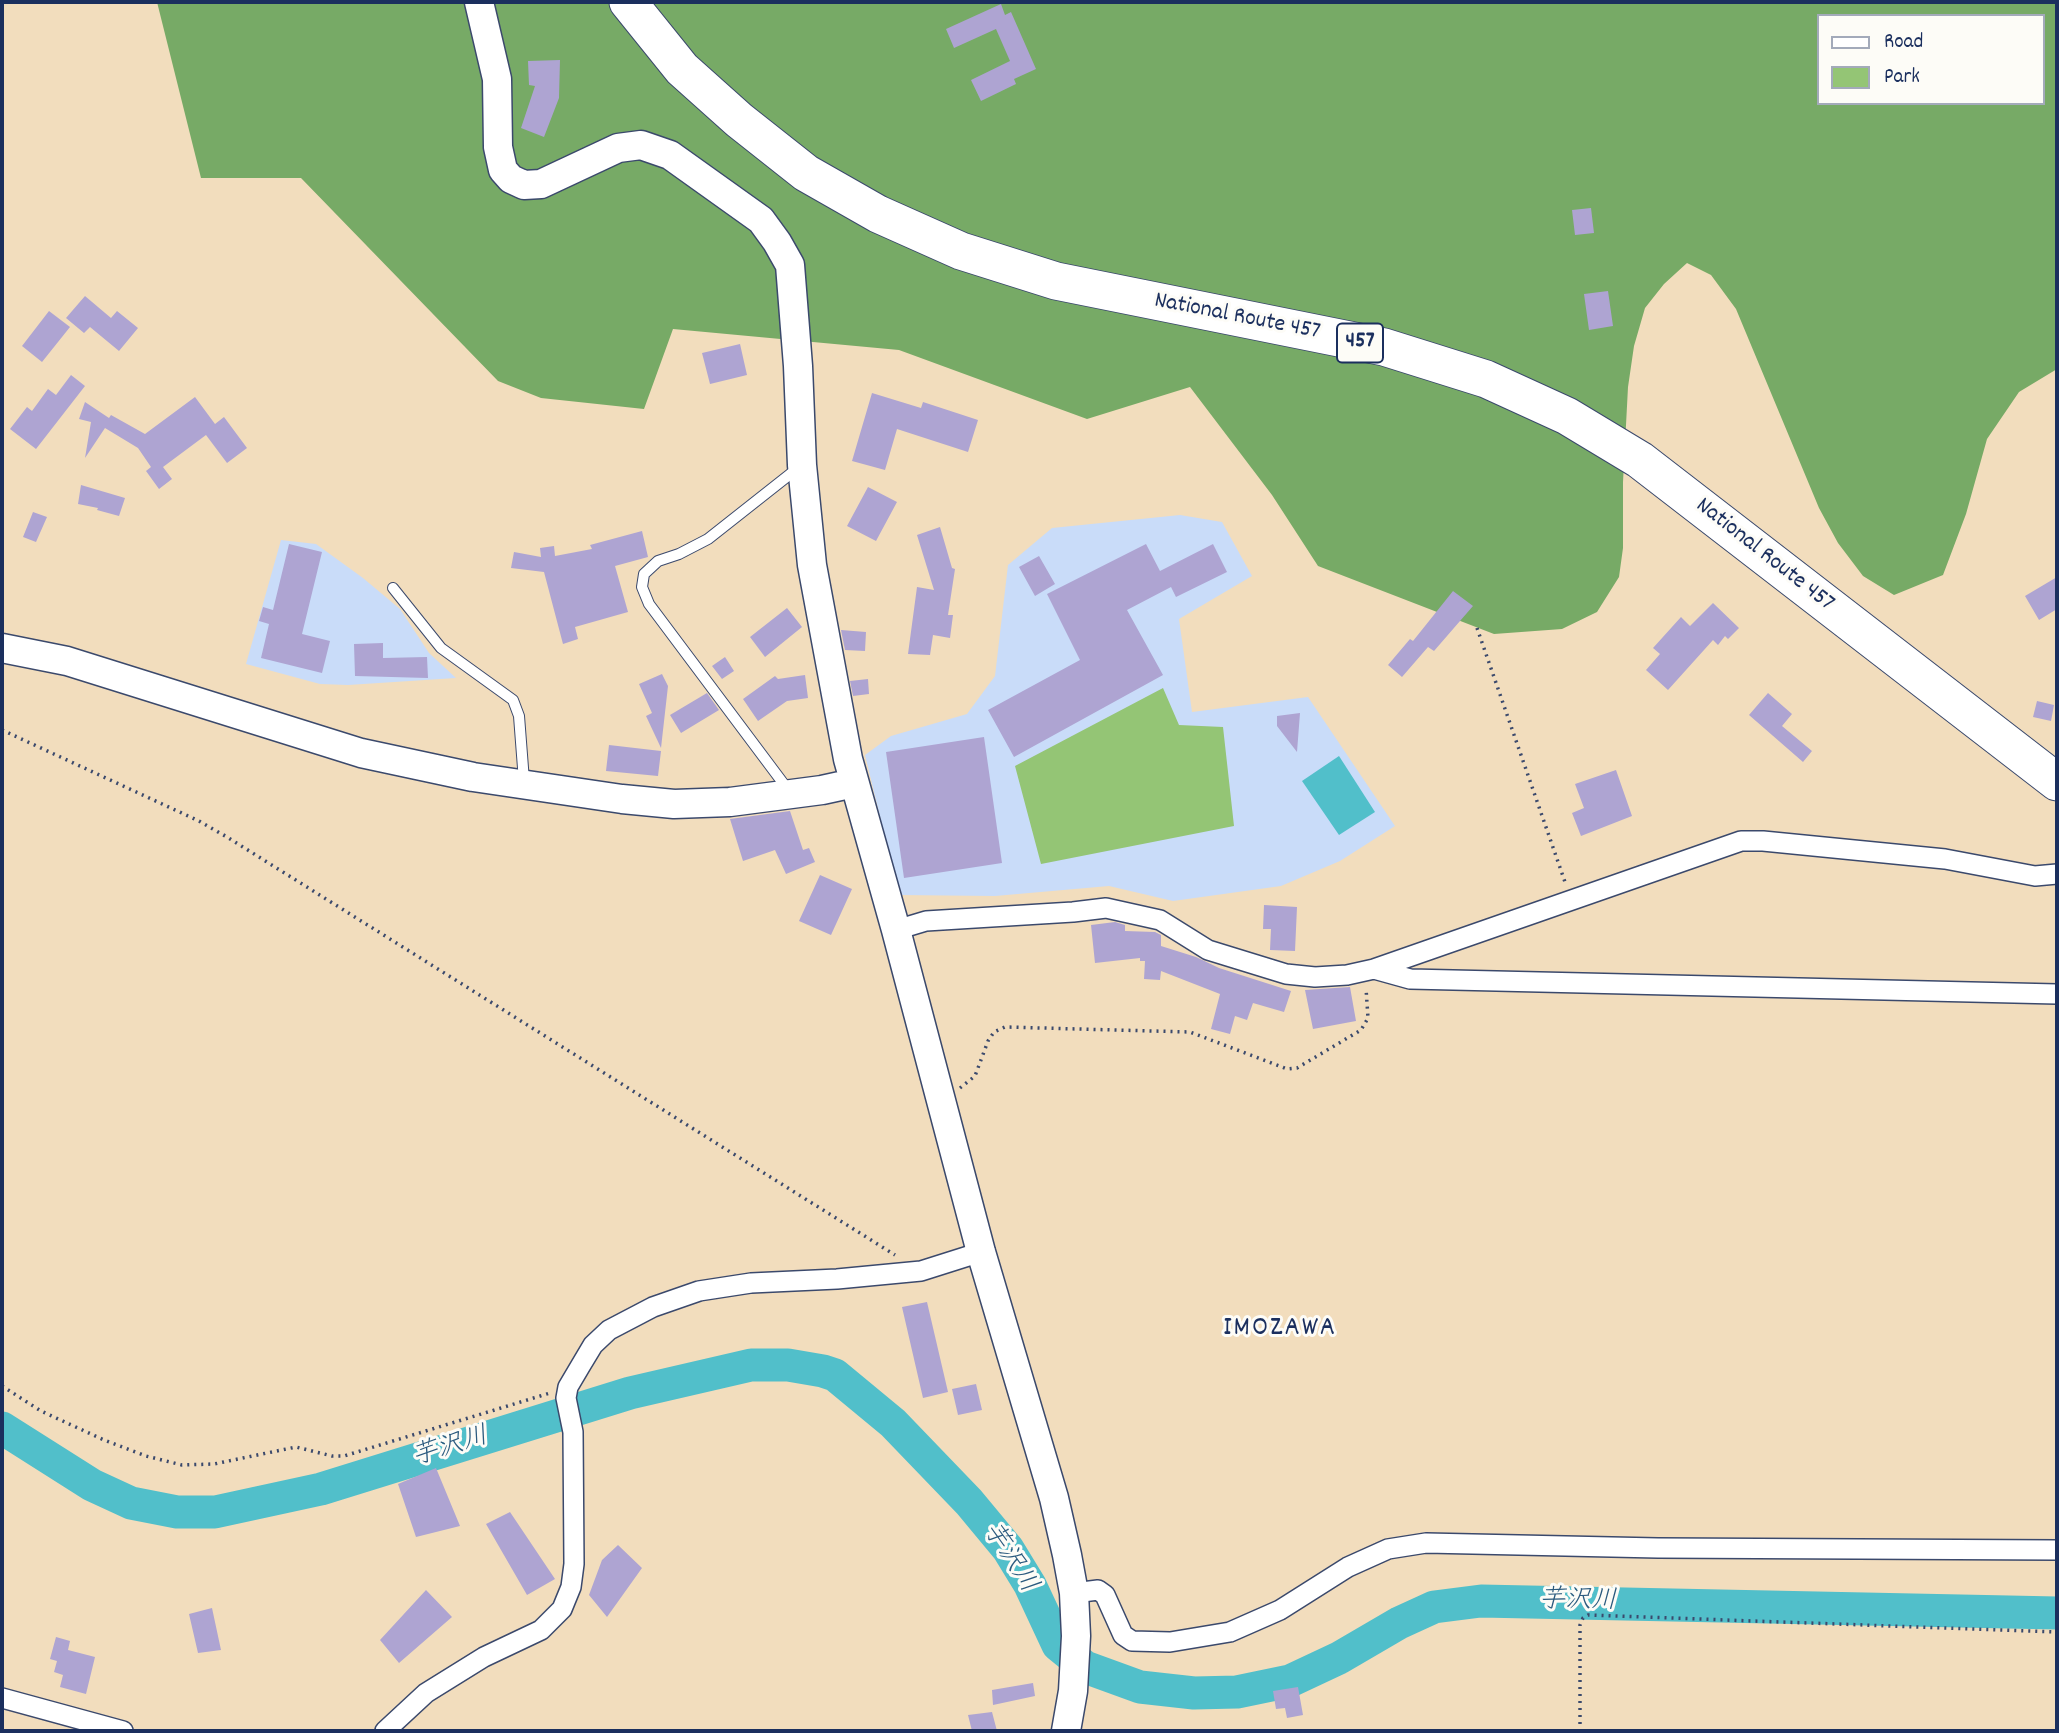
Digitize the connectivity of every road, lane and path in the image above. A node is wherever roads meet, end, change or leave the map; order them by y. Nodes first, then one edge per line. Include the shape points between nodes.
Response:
1 (479, 2) edge
2 (628, 2) edge
3 (802, 465) junction
4 (393, 588) dead end
5 (1477, 628) dead end
6 (2, 648) edge
7 (2, 730) edge
8 (2057, 782) edge
9 (854, 783) junction
10 (524, 785) junction
11 (792, 794) junction
12 (2057, 874) edge
13 (1571, 901) junction
14 (896, 930) junction
15 (1374, 969) junction
16 (2057, 994) edge
17 (938, 1093) junction
18 (981, 1252) junction
19 (921, 1270) junction
20 (2, 1386) edge
21 (567, 1393) junction
22 (2057, 1550) edge
23 (1074, 1593) junction
24 (2057, 1632) edge
25 (2, 1698) edge
26 (118, 1731) edge
27 (385, 1731) edge
28 (1066, 1731) edge
29 (1580, 1731) edge

1 - 3 street via 497,79 498,147 503,170 511,179 524,185 541,184 618,148 641,145 670,155 761,220 777,242 789,265
2 - 8 highway, National Route 457 / 457 via 682,69 806,173 878,214 961,251 1056,281 1384,347 1486,379 1567,416 1640,460
3 - 9 street via 812,565
3 - 11 lane via 708,539 658,561 644,574 642,587 649,604
4 - 10 lane via 440,648 513,700 519,716
5 - 13 path
6 - 10 street via 81,665 361,753
7 - 19 path via 199,821
9 - 11 street
9 - 14 street
10 - 11 street via 674,804
12 - 13 street via 2035,876 1945,859 1741,841
13 - 15 street
14 - 15 street via 926,921 1106,908 1160,920 1208,950 1286,974 1315,977
14 - 17 street
15 - 16 street via 1410,979
15 - 17 path via 1365,984 1368,1018 1361,1030 1297,1068 1287,1069 1190,1032 1005,1027 988,1041 975,1076 960,1088
17 - 18 street
18 - 19 street
18 - 23 street via 1054,1498
19 - 21 street via 699,1291 653,1307 609,1330 593,1345
20 - 21 path via 41,1411 104,1440 181,1465 214,1464 296,1447 344,1456
21 - 27 street via 573,1432 574,1564 562,1609 541,1630 484,1657 426,1693
22 - 23 street via 1426,1543 1388,1549 1348,1567 1242,1628 1170,1642 1132,1641 1123,1635 1105,1595 1098,1591
23 - 28 street via 1076,1636
24 - 29 path via 1588,1615 1580,1625
25 - 26 street

